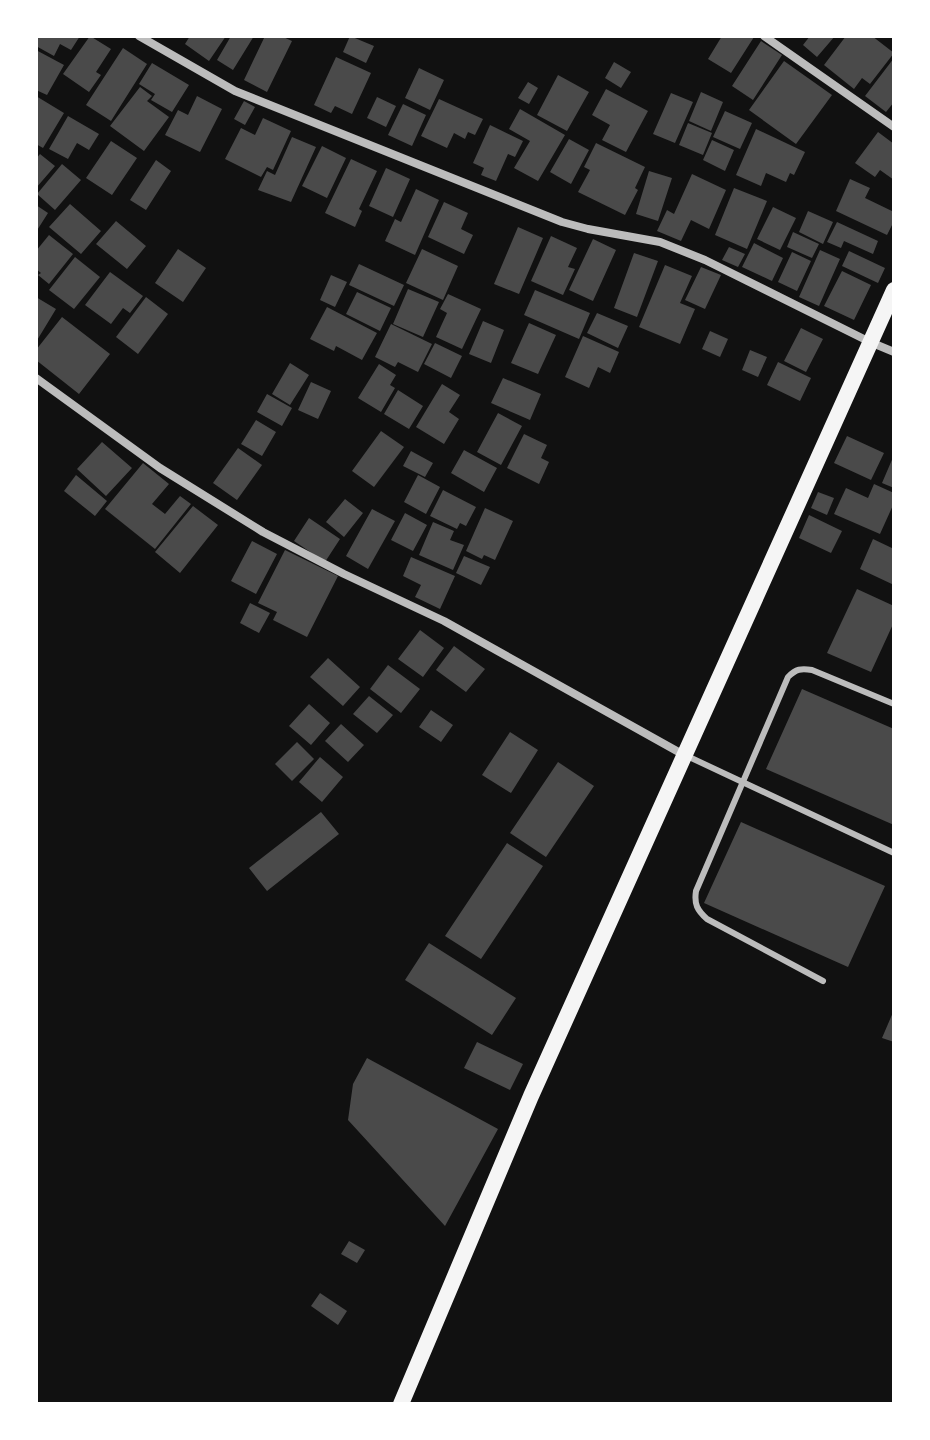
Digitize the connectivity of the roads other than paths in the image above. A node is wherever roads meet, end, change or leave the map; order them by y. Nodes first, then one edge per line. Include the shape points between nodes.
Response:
1 (139, 36) edge
2 (764, 36) edge
3 (894, 127) edge
4 (894, 290) edge
5 (870, 342) junction
6 (894, 352) edge
7 (36, 378) edge
8 (894, 704) edge
9 (684, 755) junction
10 (742, 782) junction
11 (894, 853) edge
12 (823, 981) dead end
13 (401, 1404) edge

1 - 5 street via 235,91 289,114 562,222 660,242 694,255
2 - 3 street
4 - 5 main road
5 - 6 street
5 - 9 main road
7 - 9 street via 160,468 263,532 444,621
8 - 10 lane via 812,670 795,670
9 - 10 lane
9 - 13 main road
10 - 11 lane
10 - 12 lane via 694,901 707,919

